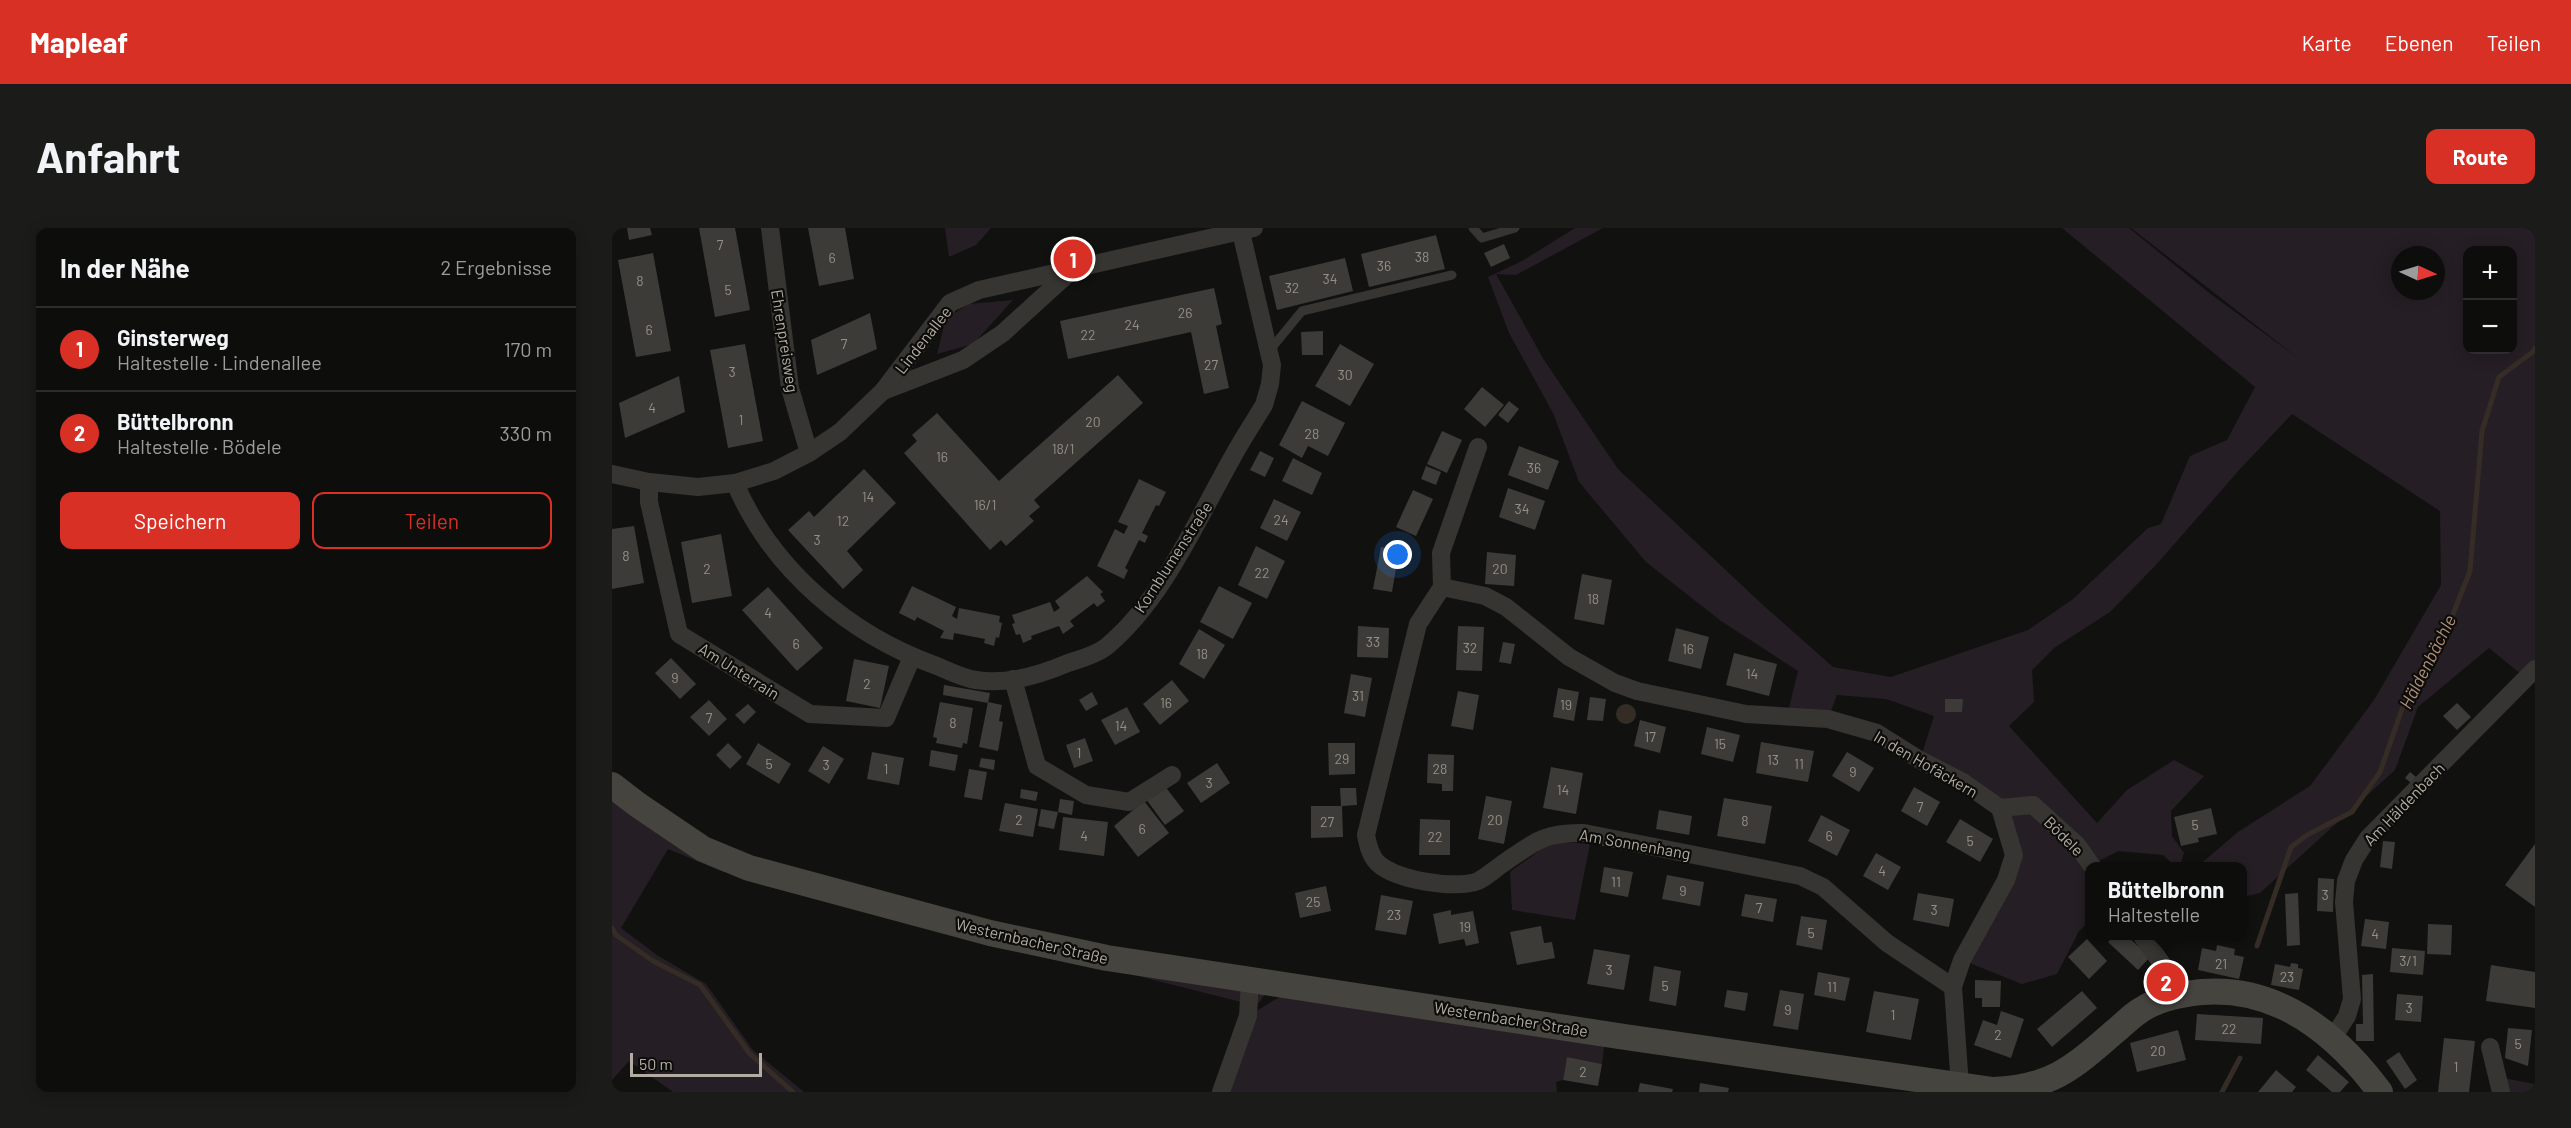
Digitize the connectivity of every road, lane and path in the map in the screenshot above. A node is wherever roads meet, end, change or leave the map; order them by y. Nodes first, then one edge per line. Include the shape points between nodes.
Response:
1 (770, 228) edge
2 (1473, 228) edge
3 (1515, 228) edge
4 (1248, 230) edge
5 (1073, 269) junction
6 (1452, 275) dead end
7 (1270, 350) junction
8 (883, 392) junction
9 (1478, 447) dead end
10 (809, 453) junction
11 (612, 474) edge
12 (649, 482) junction
13 (735, 483) junction
14 (1442, 587) junction
15 (912, 657) junction
16 (2535, 669) edge
17 (1013, 679) junction
18 (1172, 775) dead end
19 (612, 784) edge
20 (2000, 808) junction
21 (2089, 862) edge
22 (2145, 940) edge
23 (1251, 980) junction
24 (1953, 987) junction
25 (2163, 999) junction
26 (2333, 1038) junction
27 (2490, 1047) dead end
28 (1960, 1086) junction
29 (2375, 1090) edge
30 (1221, 1092) edge
31 (2501, 1092) edge

1 - 10 street, Ehrenpreisweg via 790,388
2 - 3 lane via 1482,238
4 - 5 street, Lindenallee
4 - 7 street, Kornblumenstraße
5 - 8 street, Lindenallee via 1003,333 963,360
5 - 8 street, Lindenallee via 979,290 950,303
6 - 7 lane via 1302,311
7 - 17 street, Kornblumenstraße via 1271,375 1264,405 1145,606 1104,648 1043,674
8 - 10 street, Lindenallee via 840,432
9 - 14 street via 1441,553
10 - 13 street, Lindenallee via 774,471
11 - 12 street, Lindenallee
12 - 13 street, Lindenallee via 698,487
12 - 15 street, Am Unterrain via 649,502 679,634 810,714 886,718
13 - 15 street, Kornblumenstraße via 744,504 786,564 823,602 868,634
14 - 20 street, In den Hofäckern via 1485,596 1506,607 1569,657 1615,683 1746,714 1828,719 1877,734 1963,782
14 - 24 street, Am Sonnenhang via 1418,624 1366,835 1368,849 1388,871 1443,886 1461,886 1479,881 1542,838 1560,832 1584,832 1800,876 1823,887 1887,943
15 - 17 street, Kornblumenstraße via 975,680
16 - 26 street, Am Häldenbach via 2368,838 2354,860 2344,902 2351,1008
17 - 18 street via 1037,766 1086,795 1129,802
19 - 23 street, Westernbacher Straße via 703,849 749,868 1000,935 1107,958
20 - 21 street, Bödele via 2033,805 2077,845
20 - 24 street via 2014,855 2006,880 1962,960
22 - 25 street via 2165,968
23 - 28 street, Westernbacher Straße
23 - 30 street via 1248,1016
24 - 28 street
25 - 26 street, Westernbacher Straße via 2216,991 2271,1000
25 - 28 street, Westernbacher Straße via 2141,1010 2066,1071 2041,1084 1993,1090
26 - 29 street, Westernbacher Straße
27 - 31 street

